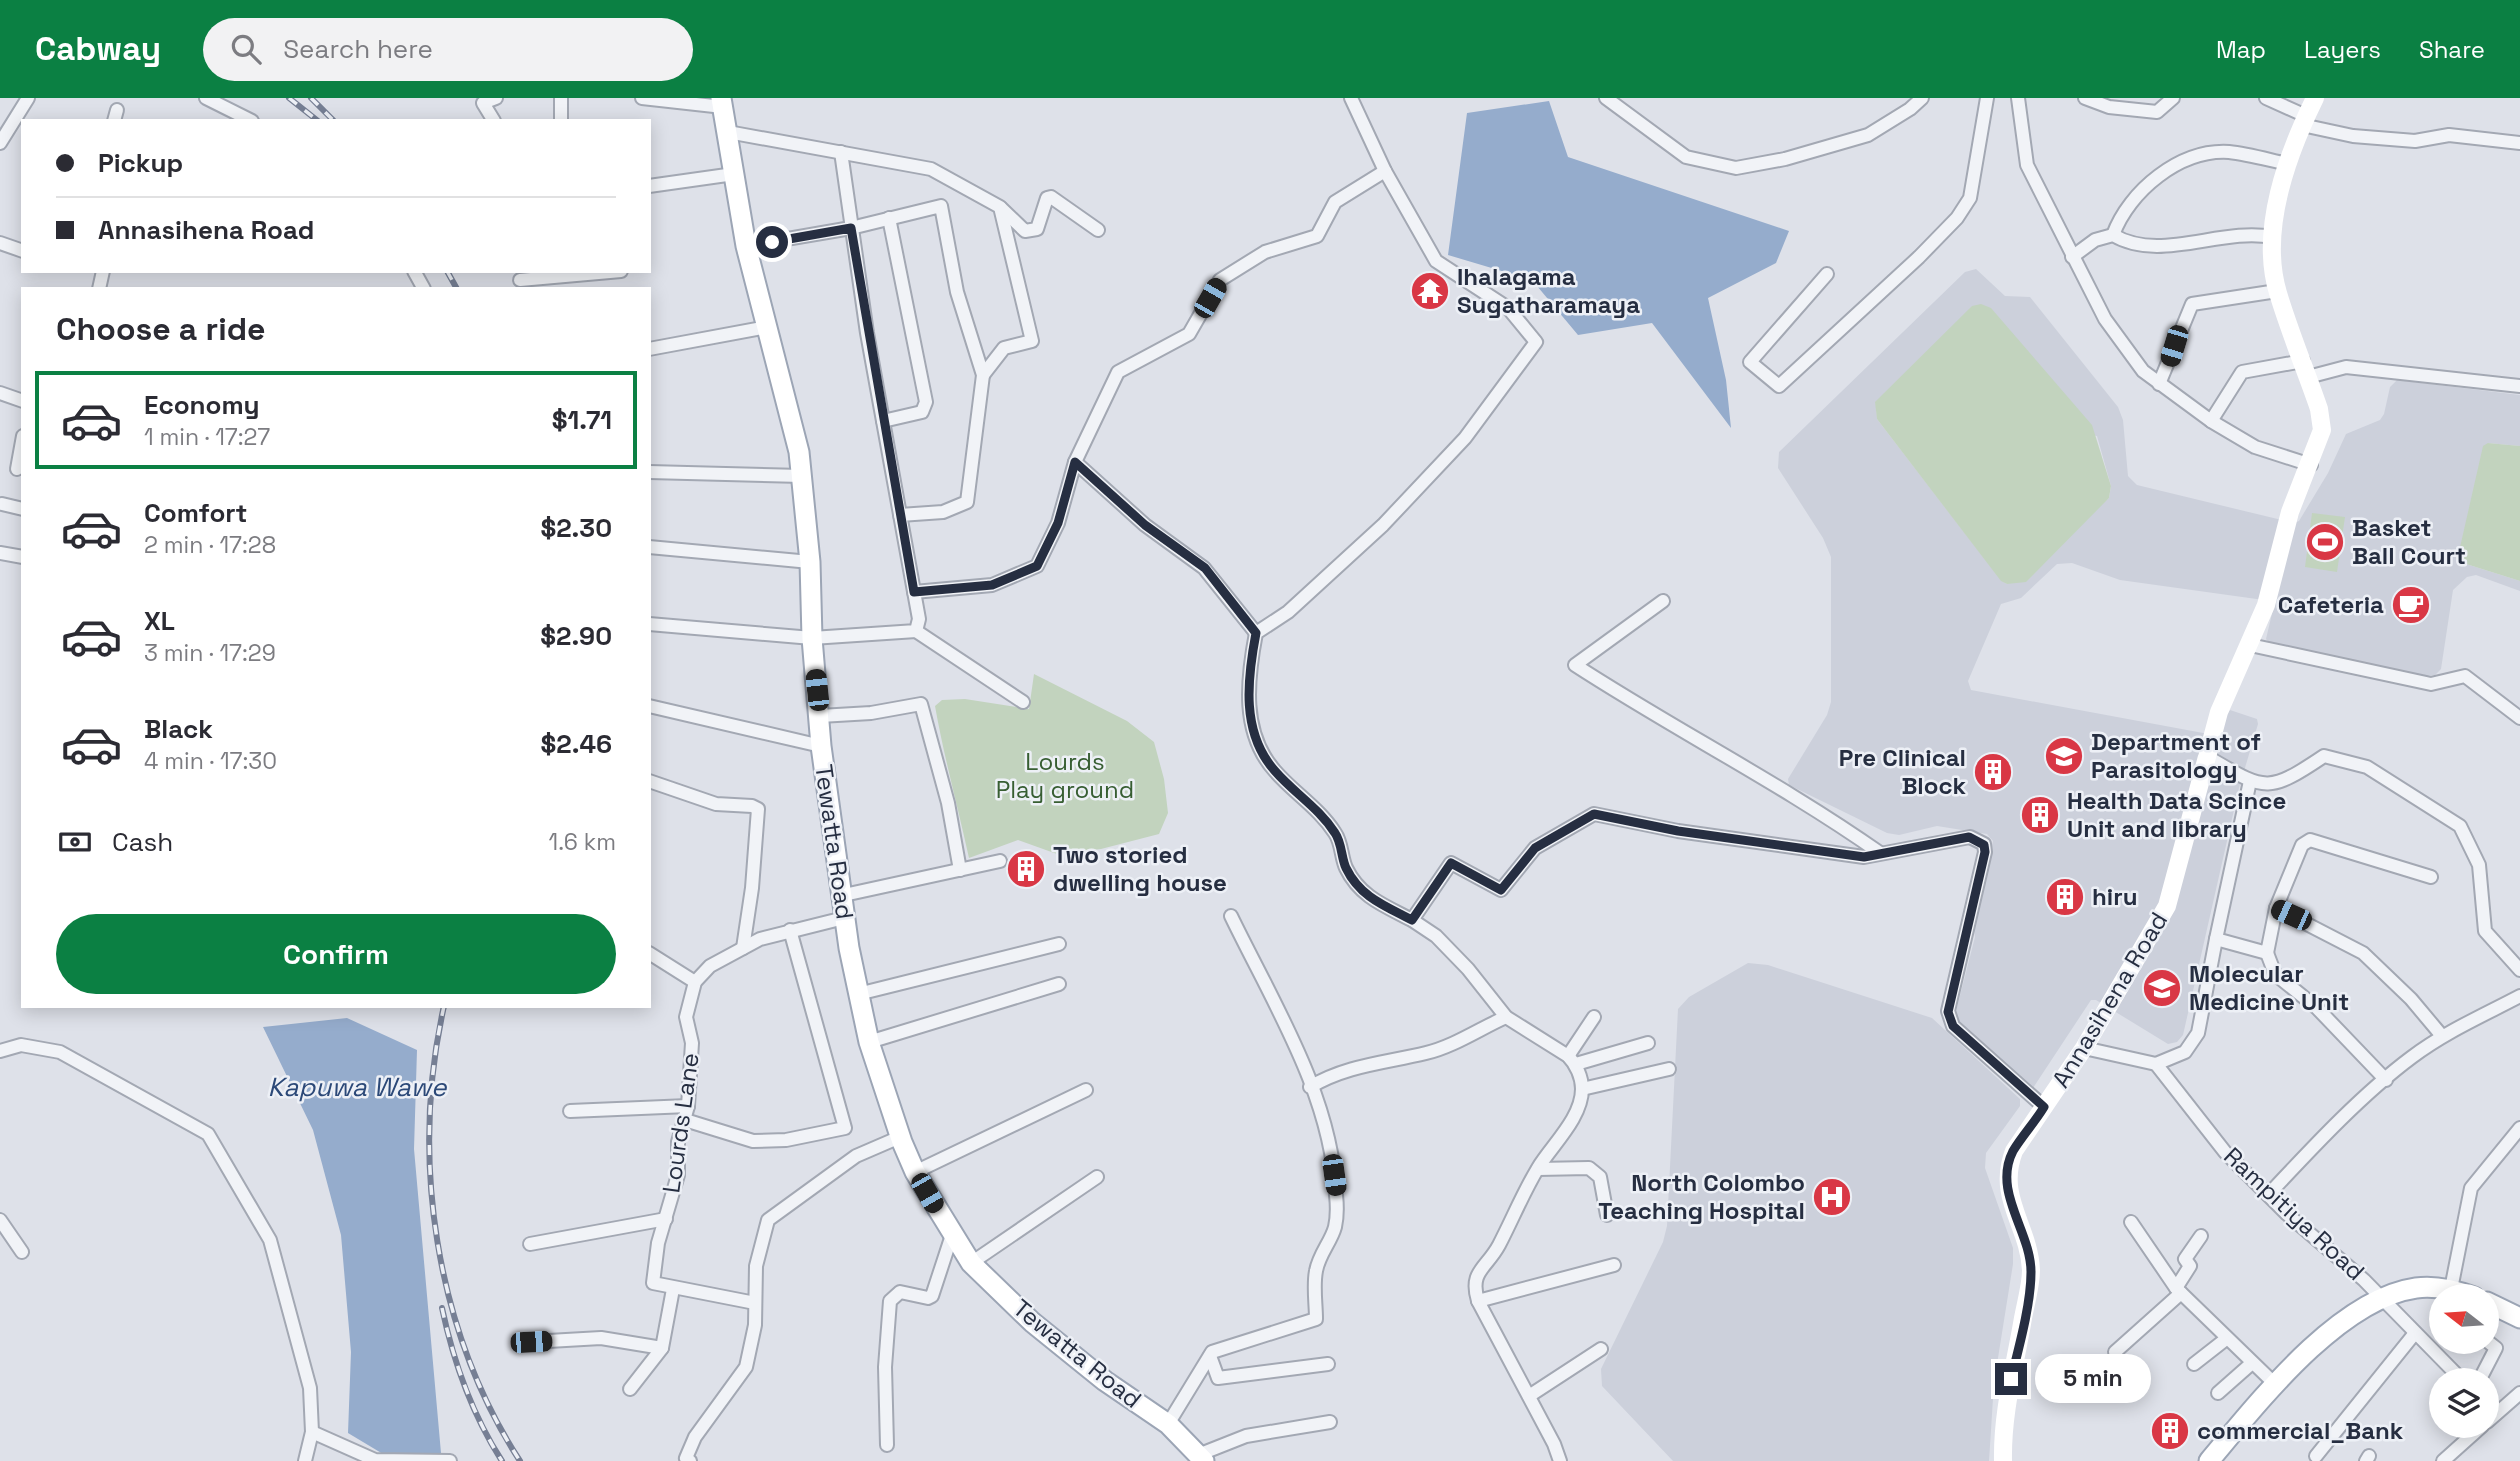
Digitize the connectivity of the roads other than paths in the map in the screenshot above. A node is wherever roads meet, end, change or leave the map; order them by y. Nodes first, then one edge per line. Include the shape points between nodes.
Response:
1 (28, 98) edge
2 (206, 98) edge
3 (496, 98) edge
4 (561, 98) edge
5 (642, 98) edge
6 (1351, 98) edge
7 (1606, 98) edge
8 (1922, 98) edge
9 (1987, 98) edge
10 (2018, 98) edge
11 (2085, 98) edge
12 (2173, 98) edge
13 (2266, 98) edge
14 (2315, 98) edge
15 (480, 101) edge
16 (722, 103) edge
17 (248, 119) edge
18 (493, 119) edge
19 (561, 119) edge
20 (2304, 121) junction
21 (728, 132) junction
22 (0, 143) edge
23 (2520, 143) edge
24 (841, 152) junction
25 (2288, 164) junction
26 (1385, 171) junction
27 (734, 174) junction
28 (651, 186) edge
29 (1000, 207) junction
30 (889, 218) junction
31 (851, 228) junction
32 (1098, 230) dead end
33 (2113, 235) junction
34 (2272, 237) junction
35 (0, 243) edge
36 (746, 246) junction
37 (21, 250) edge
38 (2073, 257) junction
39 (599, 273) edge
40 (1827, 274) dead end
41 (520, 280) dead end
42 (2277, 291) junction
43 (767, 327) junction
44 (651, 349) edge
45 (2306, 369) junction
46 (983, 375) junction
47 (2159, 384) junction
48 (2520, 386) edge
49 (0, 393) edge
50 (21, 400) edge
51 (883, 421) junction
52 (2211, 421) junction
53 (21, 447) edge
54 (1075, 462) junction
55 (2311, 465) junction
56 (17, 469) dead end
57 (651, 472) edge
58 (802, 476) junction
59 (2, 504) dead end
60 (21, 509) edge
61 (900, 515) junction
62 (651, 547) edge
63 (0, 553) edge
64 (21, 557) edge
65 (810, 562) junction
66 (914, 592) junction
67 (1662, 601) dead end
68 (651, 624) edge
69 (916, 631) junction
70 (1256, 633) junction
71 (812, 638) junction
72 (2250, 645) junction
73 (1023, 702) dead end
74 (651, 706) edge
75 (820, 716) junction
76 (2520, 718) edge
77 (821, 746) junction
78 (2206, 756) junction
79 (2250, 781) junction
80 (651, 782) edge
81 (1880, 853) junction
82 (1000, 861) dead end
83 (960, 870) junction
84 (2431, 877) dead end
85 (844, 895) junction
86 (2276, 908) junction
87 (1231, 916) dead end
88 (844, 918) junction
89 (1412, 920) junction
90 (790, 930) junction
91 (2216, 939) junction
92 (1059, 944) dead end
93 (743, 948) junction
94 (2267, 953) junction
95 (651, 954) edge
96 (2520, 970) edge
97 (695, 982) junction
98 (1059, 984) dead end
99 (858, 994) junction
100 (2520, 996) edge
101 (1506, 1017) junction
102 (1594, 1017) dead end
103 (2442, 1037) junction
104 (869, 1042) junction
105 (1647, 1042) dead end
106 (2084, 1048) junction
107 (0, 1051) edge
108 (1572, 1060) junction
109 (2156, 1064) junction
110 (1668, 1069) dead end
111 (2386, 1080) junction
112 (1310, 1087) junction
113 (1582, 1089) junction
114 (1086, 1090) dead end
115 (688, 1106) junction
116 (2044, 1107) junction
117 (570, 1111) dead end
118 (685, 1120) junction
119 (2520, 1128) edge
120 (900, 1137) junction
121 (1538, 1169) junction
122 (915, 1172) junction
123 (1097, 1177) dead end
124 (2268, 1195) junction
125 (1607, 1214) dead end
126 (666, 1219) junction
127 (0, 1220) edge
128 (2131, 1222) dead end
129 (952, 1235) junction
130 (2201, 1236) dead end
131 (530, 1244) dead end
132 (22, 1252) dead end
133 (971, 1263) junction
134 (1614, 1265) dead end
135 (2452, 1284) edge
136 (2429, 1288) edge
137 (673, 1289) junction
138 (2178, 1290) junction
139 (2379, 1299) junction
140 (1478, 1301) junction
141 (755, 1303) junction
142 (2499, 1308) edge
143 (2520, 1318) edge
144 (2415, 1333) junction
145 (2226, 1339) junction
146 (531, 1342) dead end
147 (662, 1348) junction
148 (1601, 1349) dead end
149 (2115, 1352) dead end
150 (1210, 1356) junction
151 (2252, 1363) junction
152 (1328, 1364) dead end
153 (2194, 1364) dead end
154 (2450, 1368) edge
155 (2275, 1384) junction
156 (630, 1389) dead end
157 (2218, 1393) dead end
158 (2520, 1393) edge
159 (1529, 1395) junction
160 (2499, 1411) edge
161 (1330, 1422) dead end
162 (1168, 1424) junction
163 (312, 1432) junction
164 (2469, 1438) edge
165 (887, 1445) dead end
166 (2316, 1456) dead end
167 (1201, 1458) edge
168 (305, 1461) edge
169 (450, 1461) edge
170 (690, 1461) edge
171 (1560, 1461) edge
172 (2003, 1461) edge
173 (2209, 1461) edge
174 (2443, 1461) edge

1 - 22 street
2 - 17 street
3 - 15 street
4 - 19 street
5 - 16 street
6 - 26 street
7 - 8 street via 1686,157 1736,167 1784,159 1868,135
9 - 40 street via 1970,198 1957,218 1779,386 1750,362
10 - 38 street via 2027,165
11 - 12 street via 2109,107 2157,112
13 - 20 street
14 - 20 street, Annasihena Road
15 - 18 street
16 - 21 main road, Tewatta Road
20 - 23 street via 2353,136 2416,141 2449,135
20 - 25 street, Annasihena Road
21 - 24 street
21 - 27 main road, Tewatta Road
24 - 29 street via 931,169
24 - 31 street
25 - 33 street via 2228,152 2190,156 2133,200
25 - 34 street, Annasihena Road
26 - 54 street via 1335,202 1317,236 1265,252 1220,281 1189,334 1118,372
26 - 70 street via 1436,261 1508,308 1536,342 1465,438 1383,525 1288,612
27 - 28 street
27 - 36 main road, Tewatta Road
29 - 32 street via 1025,231 1033,232 1051,197
29 - 46 street via 1032,341 1004,348
30 - 31 street
30 - 46 street via 941,206 957,292
30 - 51 street via 926,402 922,412
31 - 36 street
31 - 51 street
33 - 34 street via 2126,243 2151,246 2252,233
33 - 38 street via 2095,240
34 - 42 street, Annasihena Road
35 - 37 street
36 - 43 main road, Tewatta Road
38 - 47 street via 2105,318 2143,371
39 - 41 street
42 - 45 street, Annasihena Road
42 - 47 street via 2192,304
43 - 44 street
43 - 58 main road, Tewatta Road
45 - 48 street via 2346,367
45 - 52 street via 2242,372
45 - 55 street, Annasihena Road via 2322,430
46 - 61 street via 967,502 943,512
47 - 52 street
49 - 50 street
51 - 61 street
52 - 55 street via 2255,447
53 - 56 street
54 - 66 street via 1058,523 1037,566 992,585
54 - 70 street via 1145,525 1205,568
55 - 72 street, Annasihena Road via 2290,512 2266,606
57 - 58 street
58 - 65 main road, Tewatta Road
59 - 60 street
61 - 66 street
62 - 65 street
63 - 64 street
65 - 71 main road, Tewatta Road
66 - 69 street via 919,619
67 - 81 street via 1576,665 1656,718 1832,819
68 - 71 street
69 - 71 street
69 - 73 street
70 - 89 street via 1247,680 1252,729 1274,770 1307,799 1337,835 1346,868 1364,896
71 - 75 main road, Tewatta Road
72 - 76 street via 2431,684 2465,676
72 - 78 street, Annasihena Road via 2219,712
74 - 77 street
75 - 77 main road, Tewatta Road
75 - 83 street via 921,704 948,803
77 - 85 main road, Tewatta Road
78 - 79 street
78 - 106 street, Annasihena Road via 2167,906
79 - 91 street
79 - 96 street via 2277,785 2324,756 2367,767 2460,826 2479,865 2485,931
80 - 93 street via 716,804 758,809
81 - 89 street via 1864,857 1678,831 1594,814 1535,848 1501,890 1451,863
81 - 116 street via 1969,837 1984,845 1948,1012 1953,1026
82 - 83 street
83 - 85 street
84 - 86 street via 2310,840 2302,845
85 - 88 main road, Tewatta Road
86 - 94 street
86 - 103 street via 2363,953
87 - 112 street
88 - 90 street
88 - 99 main road, Tewatta Road
89 - 101 street via 1436,936 1468,969
90 - 93 street
90 - 118 street via 845,1128 786,1140 753,1140
91 - 94 street
91 - 109 street via 2194,1044
92 - 99 street
93 - 97 street via 710,966
94 - 111 street via 2275,974 2317,1009
95 - 97 street
97 - 115 street, Lourds Lane via 686,1017 692,1043
98 - 104 street
99 - 104 main road, Tewatta Road
100 - 103 street
101 - 108 street
101 - 112 street via 1429,1053 1353,1067
102 - 108 street
103 - 111 street
104 - 120 main road, Tewatta Road
105 - 108 street
106 - 109 street
106 - 116 street, Annasihena Road
107 - 163 street via 21,1045 61,1052 208,1134 270,1240 310,1388
108 - 113 street
109 - 124 street, Rampitiya Road via 2225,1152
110 - 113 street
111 - 124 street
112 - 150 street via 1328,1136 1336,1195 1335,1228 1316,1272 1316,1319
113 - 121 street via 1577,1110
114 - 122 street
115 - 117 street
115 - 118 street, Lourds Lane
116 - 172 street, Annasihena Road via 2007,1169 2008,1191 2031,1272 2006,1400
118 - 126 street, Lourds Lane
119 - 135 street via 2471,1188
120 - 122 main road, Tewatta Road
120 - 141 street via 856,1156 768,1220 755,1266
121 - 125 street via 1589,1168 1600,1177
121 - 140 street via 1497,1249 1479,1272 1473,1286
122 - 129 main road, Tewatta Road
123 - 133 street
124 - 139 street, Rampitiya Road via 2364,1280
126 - 131 street
126 - 137 street, Lourds Lane via 653,1283
127 - 132 street
128 - 138 street
129 - 133 main road, Tewatta Road
129 - 165 street via 932,1296 900,1292 890,1301 885,1367
130 - 138 street via 2185,1259 2190,1266
133 - 162 main road, Tewatta Road via 1031,1322
134 - 140 street
136 - 139 main road
137 - 141 street
137 - 147 street
138 - 145 street
138 - 149 street
139 - 144 street, Rampitiya Road
139 - 155 main road via 2327,1336
140 - 159 street
141 - 170 street via 746,1367 695,1437 686,1458
142 - 143 main road
144 - 154 street, Rampitiya Road
144 - 166 street
145 - 151 street
145 - 153 street
146 - 147 street via 601,1338
147 - 156 street
148 - 159 street
150 - 152 street via 1218,1378
150 - 162 street
151 - 155 street
151 - 157 street
155 - 173 main road
158 - 160 street
159 - 171 street
161 - 167 street via 1247,1436
162 - 167 main road, Tewatta Road
163 - 168 street
163 - 169 street via 375,1460
164 - 174 street

